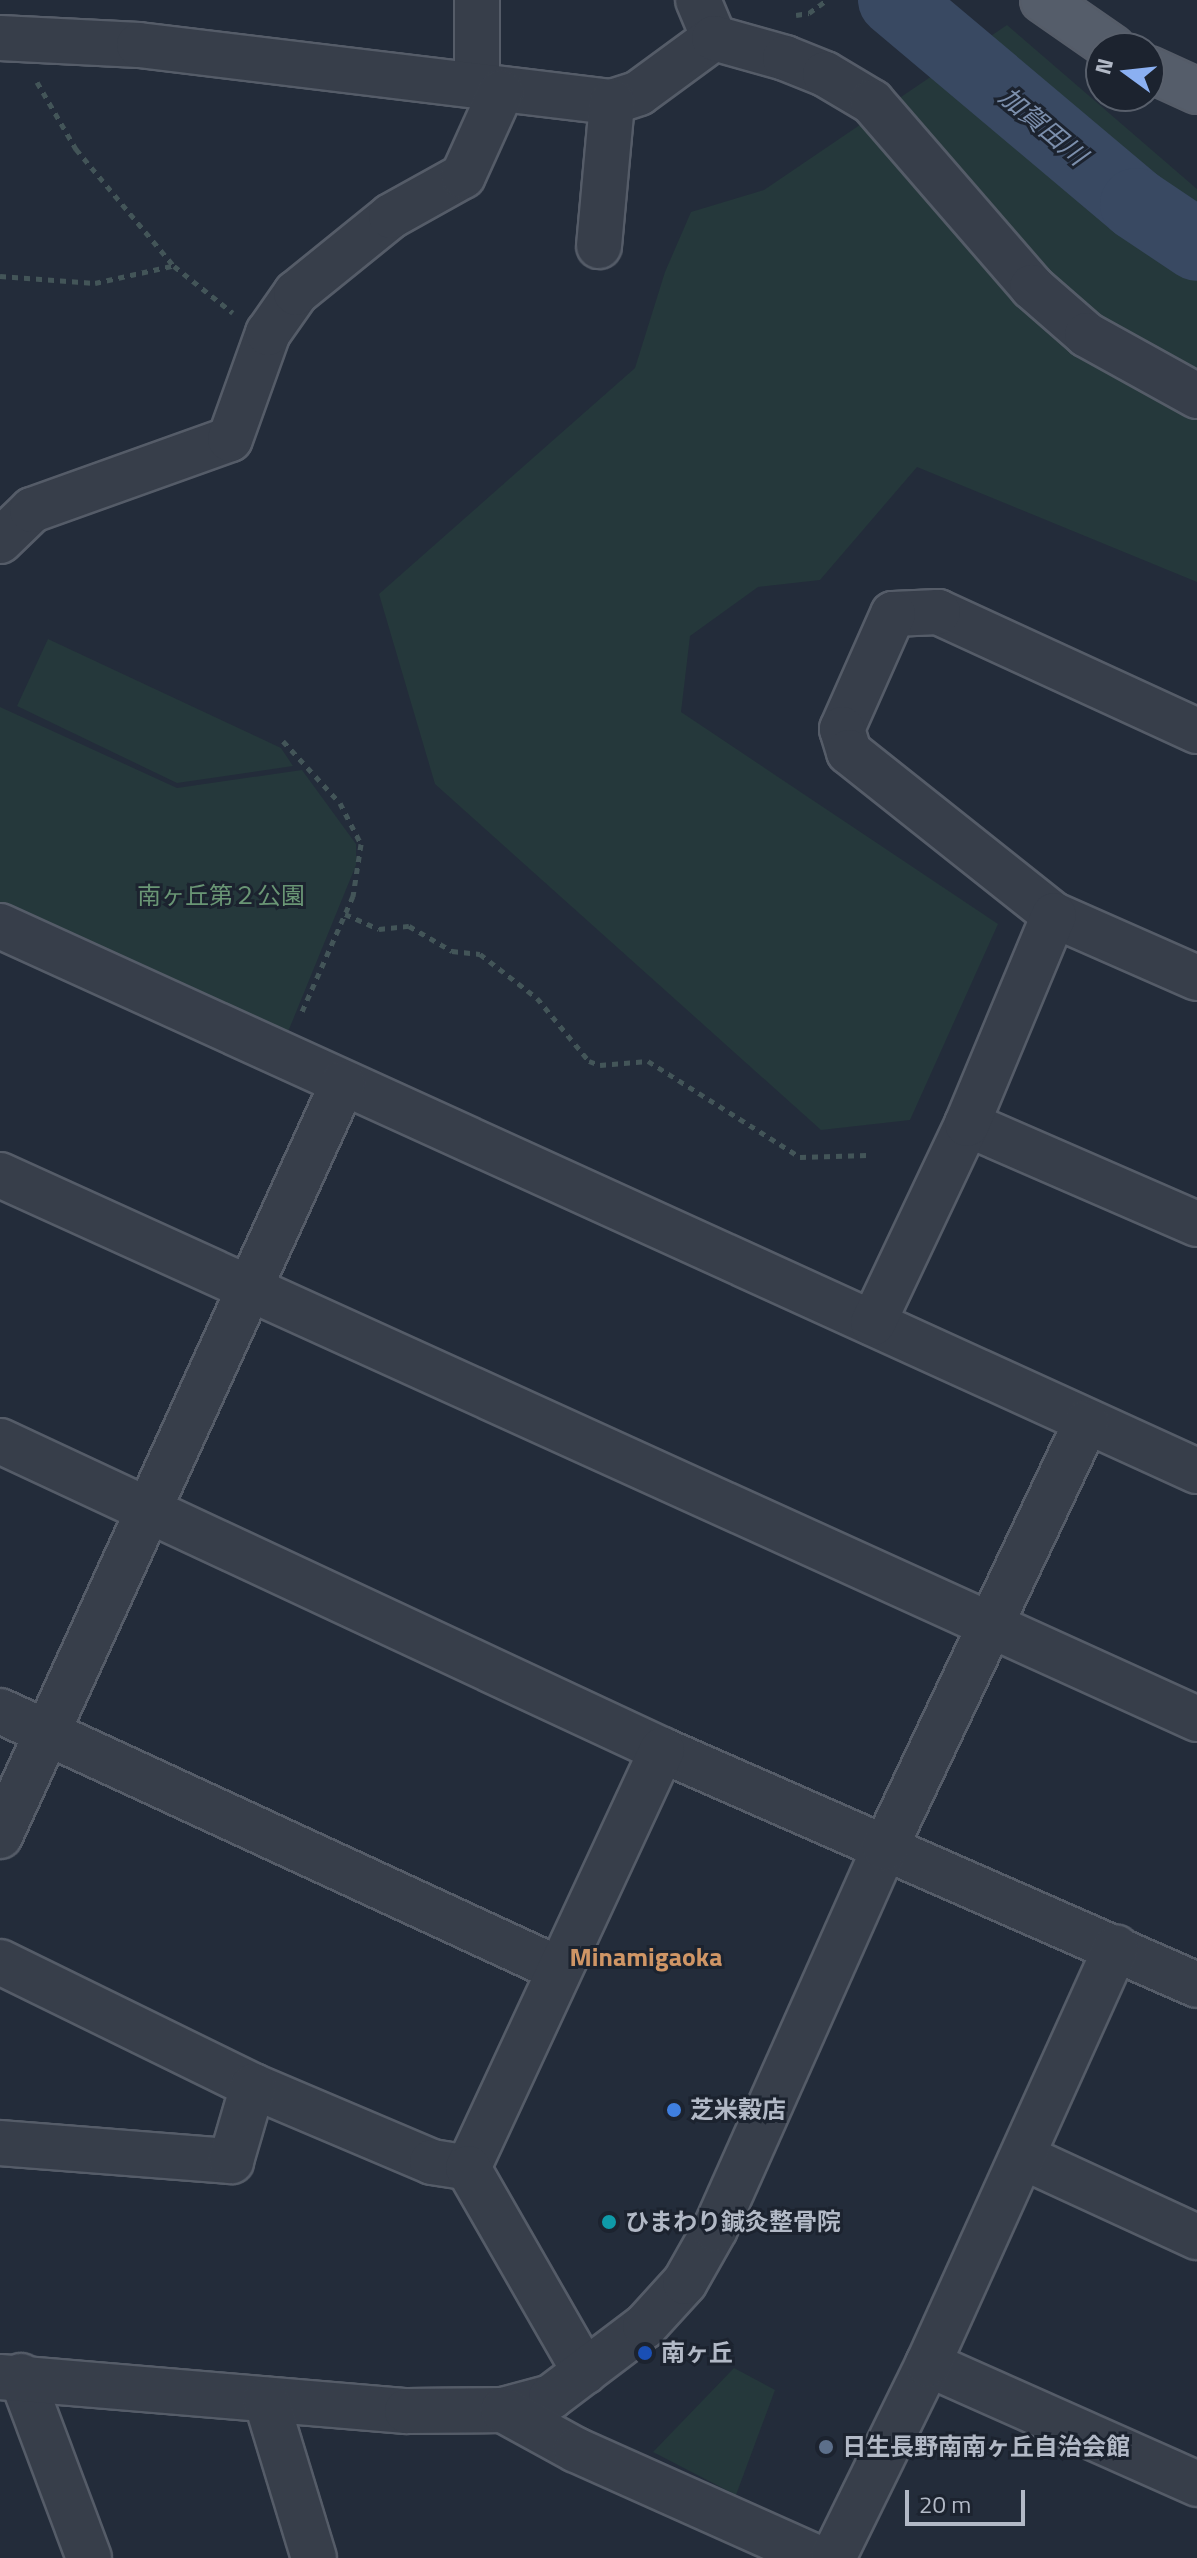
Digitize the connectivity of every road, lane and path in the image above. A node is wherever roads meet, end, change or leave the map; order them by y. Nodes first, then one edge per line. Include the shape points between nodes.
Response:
1 (477, 0) edge
2 (1043, 0) edge
3 (706, 19) edge
4 (1089, 32) edge
5 (9, 37) edge
6 (1165, 76) edge
7 (489, 89) junction
8 (1197, 91) edge
9 (612, 102) junction
10 (463, 176) junction
11 (434, 222) dead end
12 (599, 246) dead end
13 (175, 266) junction
14 (0, 276) edge
15 (268, 333) junction
16 (1197, 396) edge
17 (0, 541) edge
18 (1197, 731) edge
19 (283, 741) dead end
20 (345, 914) junction
21 (1054, 915) junction
22 (0, 926) edge
23 (1197, 978) edge
24 (284, 1056) junction
25 (343, 1083) junction
26 (967, 1124) junction
27 (868, 1155) dead end
28 (0, 1175) edge
29 (1197, 1224) edge
30 (247, 1289) junction
31 (873, 1323) junction
32 (1086, 1422) junction
33 (0, 1441) edge
34 (1197, 1471) edge
35 (148, 1509) junction
36 (991, 1625) junction
37 (0, 1711) edge
38 (1197, 1719) edge
39 (46, 1731) junction
40 (662, 1750) junction
41 (0, 1836) edge
42 (885, 1848) junction
43 (1116, 1948) junction
44 (0, 1962) edge
45 (558, 1969) junction
46 (1197, 1985) edge
47 (253, 2086) junction
48 (0, 2143) edge
49 (1023, 2157) junction
50 (468, 2168) junction
51 (1197, 2237) edge
52 (928, 2364) junction
53 (585, 2372) junction
54 (10, 2376) edge
55 (266, 2400) junction
56 (503, 2410) junction
57 (1197, 2484) edge
58 (89, 2558) edge
59 (314, 2558) edge
60 (818, 2558) edge
61 (833, 2558) edge

1 - 7 street
2 - 4 main road
3 - 9 street via 639,93
3 - 16 street via 825,74 872,102 1032,287 1087,335
5 - 7 street via 356,68
5 - 13 path via 76,149
6 - 8 main road
7 - 9 street
7 - 10 street
9 - 12 street
10 - 11 street
10 - 15 street via 391,216 346,249 296,293
13 - 14 path via 95,283
13 - 15 path via 243,321
15 - 17 street via 234,431 222,446 32,510
18 - 21 street via 938,612 893,614 842,729 849,752
19 - 20 path via 340,803 361,844 362,865
20 - 24 path
20 - 27 path via 379,929 409,926 452,951 480,954 537,998 589,1061 648,1061 800,1157
21 - 23 street
21 - 26 street
22 - 24 street
24 - 25 street
25 - 30 street
25 - 31 street
26 - 29 street
26 - 31 street
28 - 30 street
30 - 35 street
30 - 36 street
31 - 32 street
32 - 34 street
32 - 36 street
33 - 35 street
35 - 39 street
35 - 40 street
36 - 38 street
36 - 42 street
37 - 39 street
39 - 41 street
39 - 45 street
40 - 42 street
40 - 45 street
42 - 43 street
42 - 53 street via 715,2229 685,2282 645,2326
43 - 46 street
43 - 49 street
44 - 47 street
45 - 50 street
47 - 48 street via 231,2161
47 - 50 street via 432,2162
49 - 51 street
49 - 52 street
50 - 53 street
52 - 57 street
52 - 61 street
53 - 56 street via 551,2397
54 - 55 street
54 - 58 street
55 - 56 street via 407,2411
55 - 59 street
56 - 60 street via 576,2450

